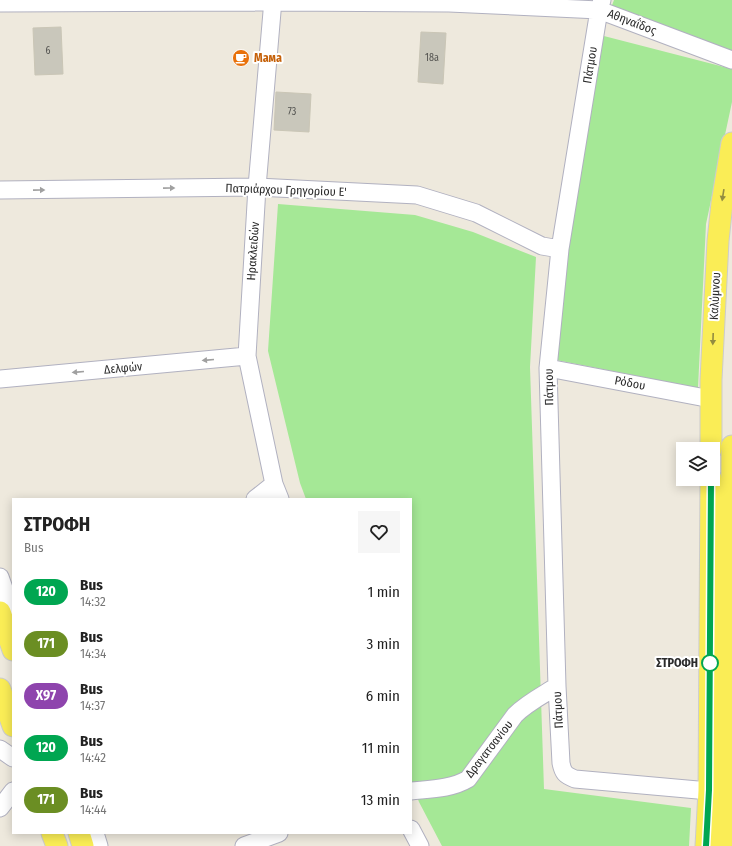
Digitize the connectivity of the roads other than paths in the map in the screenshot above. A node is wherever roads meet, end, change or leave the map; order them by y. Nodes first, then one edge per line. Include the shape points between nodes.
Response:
1 (273, 1) edge
2 (0, 3) edge
3 (600, 5) edge
4 (732, 60) edge
5 (732, 143) edge
6 (257, 187) junction
7 (0, 190) edge
8 (560, 249) junction
9 (247, 356) junction
10 (548, 368) junction
11 (0, 379) edge
12 (711, 399) junction
13 (711, 442) edge
14 (732, 446) edge
15 (711, 486) edge
16 (277, 492) edge
17 (258, 498) edge
18 (0, 577) edge
19 (12, 611) edge
20 (0, 612) edge
21 (12, 647) edge
22 (557, 686) junction
23 (0, 689) edge
24 (12, 723) edge
25 (0, 749) edge
26 (12, 757) edge
27 (709, 790) junction
28 (412, 791) edge
29 (12, 792) edge
30 (731, 794) edge
31 (0, 808) edge
32 (412, 831) edge
33 (52, 834) edge
34 (79, 834) edge
35 (95, 834) edge
36 (275, 834) edge
37 (249, 840) edge
38 (57, 846) edge
39 (83, 846) edge
40 (99, 846) edge
41 (420, 846) edge
42 (706, 846) edge
43 (726, 846) edge

1 - 2 street, Αθηναΐδος
1 - 3 street, Αθηναΐδος
1 - 6 street, Ηρακλειδών
3 - 4 street, Αθηναΐδος
3 - 8 street, Πάτμου
5 -> 12 main road, Καλύμνου via 718,241
7 -> 6 street, Πατριάρχου Γρηγορίου Ε'
6 - 8 street, Πατριάρχου Γρηγορίου Ε' via 417,195 476,213 542,246
6 - 9 street, Ηρακλειδών
8 - 10 street, Πάτμου
9 -> 11 street, Δελφών
9 - 16 street, Ηρακλειδών
10 - 12 street, Ρόδου
10 - 22 street, Πάτμου
12 - 13 main road, Καλύμνου
14 - 30 main road
15 - 27 main road
16 - 17 street
18 - 19 street
20 - 21 main road
22 - 27 street, Πάτμου via 561,763 566,776 575,779
22 - 28 street, Δραγατσανίου via 518,712 468,779 452,786
23 - 24 main road
25 - 26 street
27 - 42 main road
29 - 31 street
30 - 43 main road
32 - 41 street
33 - 38 main road
34 - 39 main road
35 - 40 street
36 - 37 street

